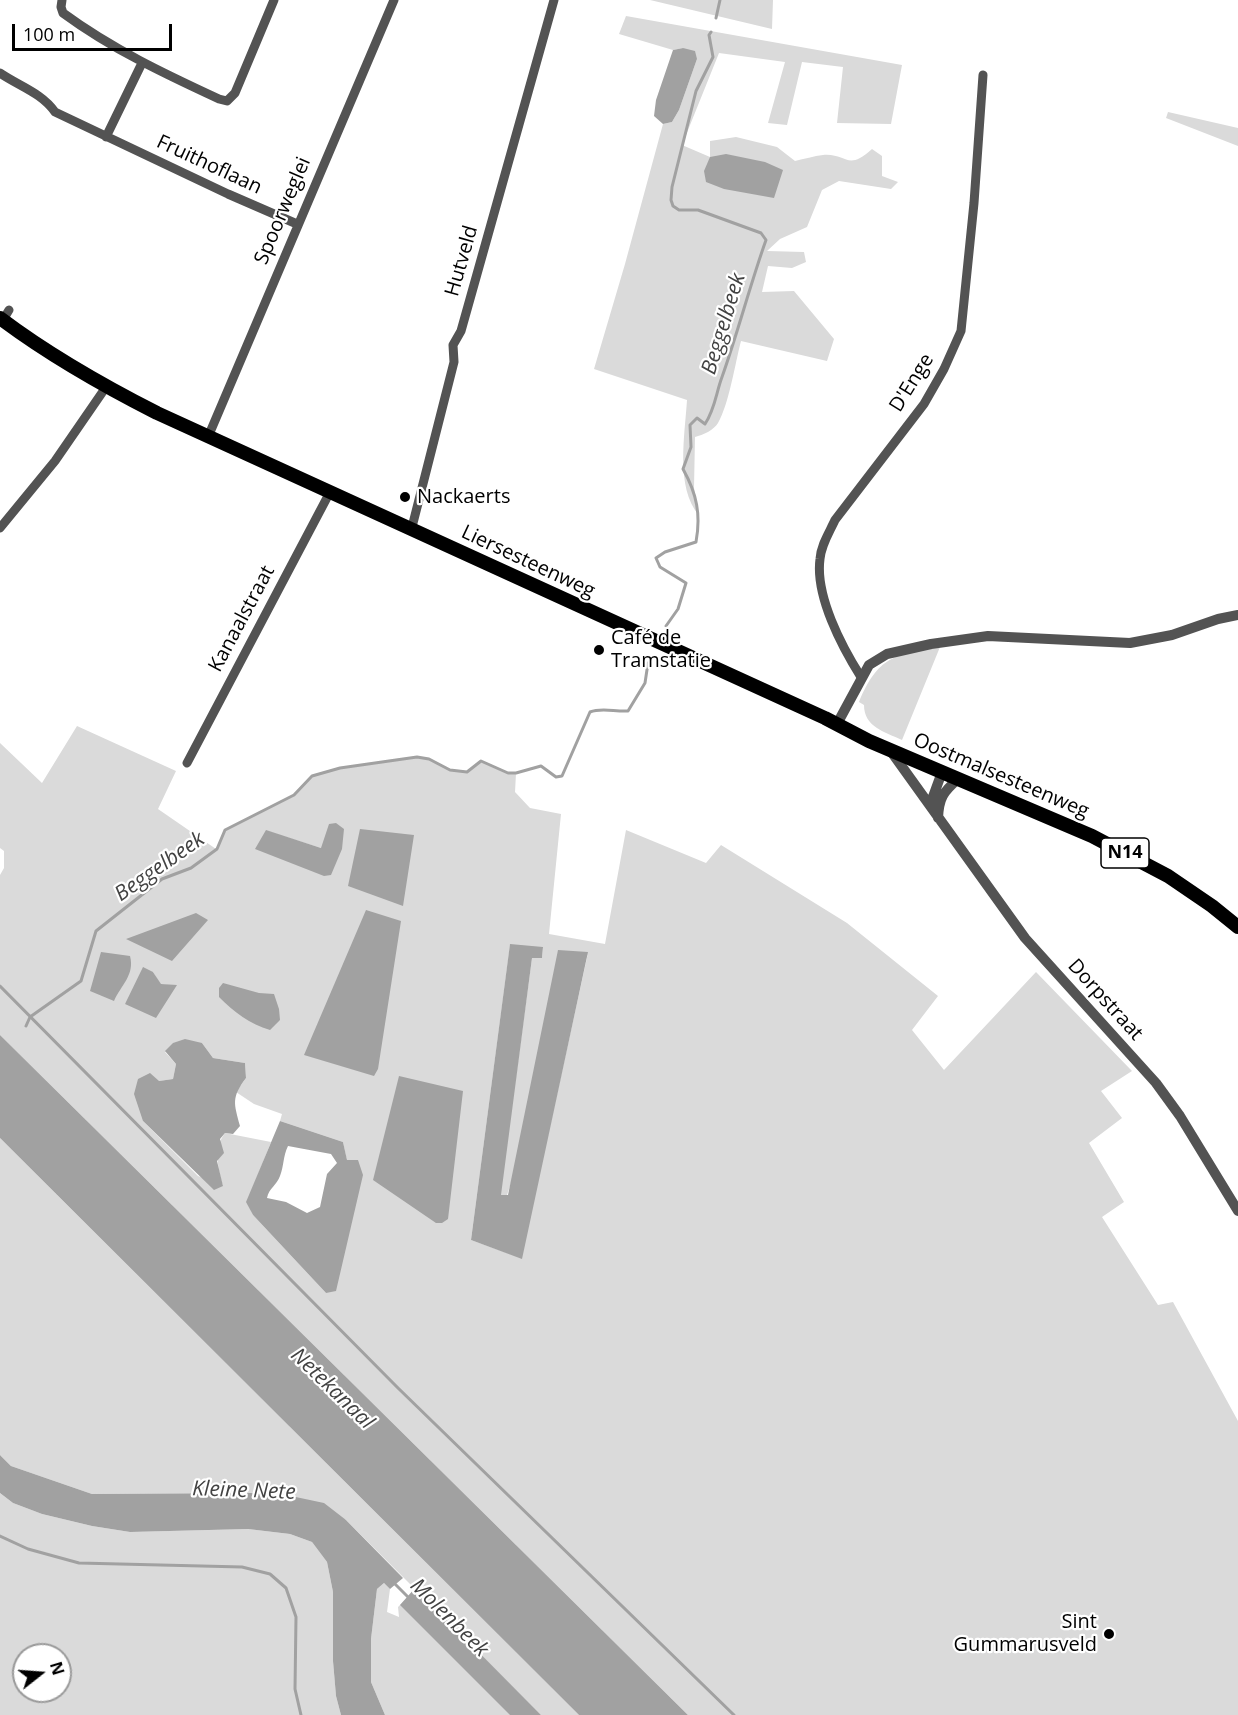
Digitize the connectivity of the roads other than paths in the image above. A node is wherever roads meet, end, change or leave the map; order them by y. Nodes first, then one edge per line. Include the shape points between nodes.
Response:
1 (62, 0) edge
2 (274, 0) edge
3 (394, 0) edge
4 (554, 0) edge
5 (142, 63) junction
6 (0, 74) edge
7 (983, 75) dead end
8 (106, 137) junction
9 (297, 224) junction
10 (4, 316) edge
11 (106, 387) junction
12 (208, 437) junction
13 (330, 492) junction
14 (0, 528) edge
15 (411, 531) junction
16 (1238, 615) edge
17 (861, 676) junction
18 (837, 724) junction
19 (890, 750) junction
20 (187, 764) dead end
21 (942, 772) junction
22 (958, 779) junction
23 (930, 805) junction
24 (938, 819) junction
25 (1238, 927) edge
26 (1238, 1211) edge

1 - 5 street via 63,13
2 - 5 street via 235,93 227,101
3 - 9 street, Spoorweglei
4 - 15 street, Hutveld via 461,331 453,345 454,362
5 - 8 street
6 - 8 street, Fruithoflaan via 40,96 55,112
7 - 17 street, D'Enge via 961,331 924,404 835,520 820,558 820,583 831,618
8 - 9 street, Fruithoflaan
9 - 12 street, Spoorweglei
10 - 11 main road, Liersesteenweg / N14 via 42,348
11 - 12 main road, Liersesteenweg / N14
11 - 14 street via 55,461
12 - 13 main road, Liersesteenweg / N14
13 - 15 main road, Liersesteenweg / N14
13 - 20 street, Kanaalstraat
15 - 18 main road, Liersesteenweg / N14
16 - 17 street via 1130,643 968,637 887,654 869,665
17 - 18 street
18 - 19 main road, Oostmalsesteenweg / N14
19 - 21 main road, Oostmalsesteenweg / N14
19 - 23 street, Dorpstraat
21 - 22 main road, Oostmalsesteenweg / N14
21 - 23 street
22 - 24 street via 939,804
22 - 25 main road, Oostmalsesteenweg / N14 via 1092,836 1168,876
23 - 24 street, Dorpstraat
24 - 26 street, Dorpstraat via 1025,938 1156,1083

